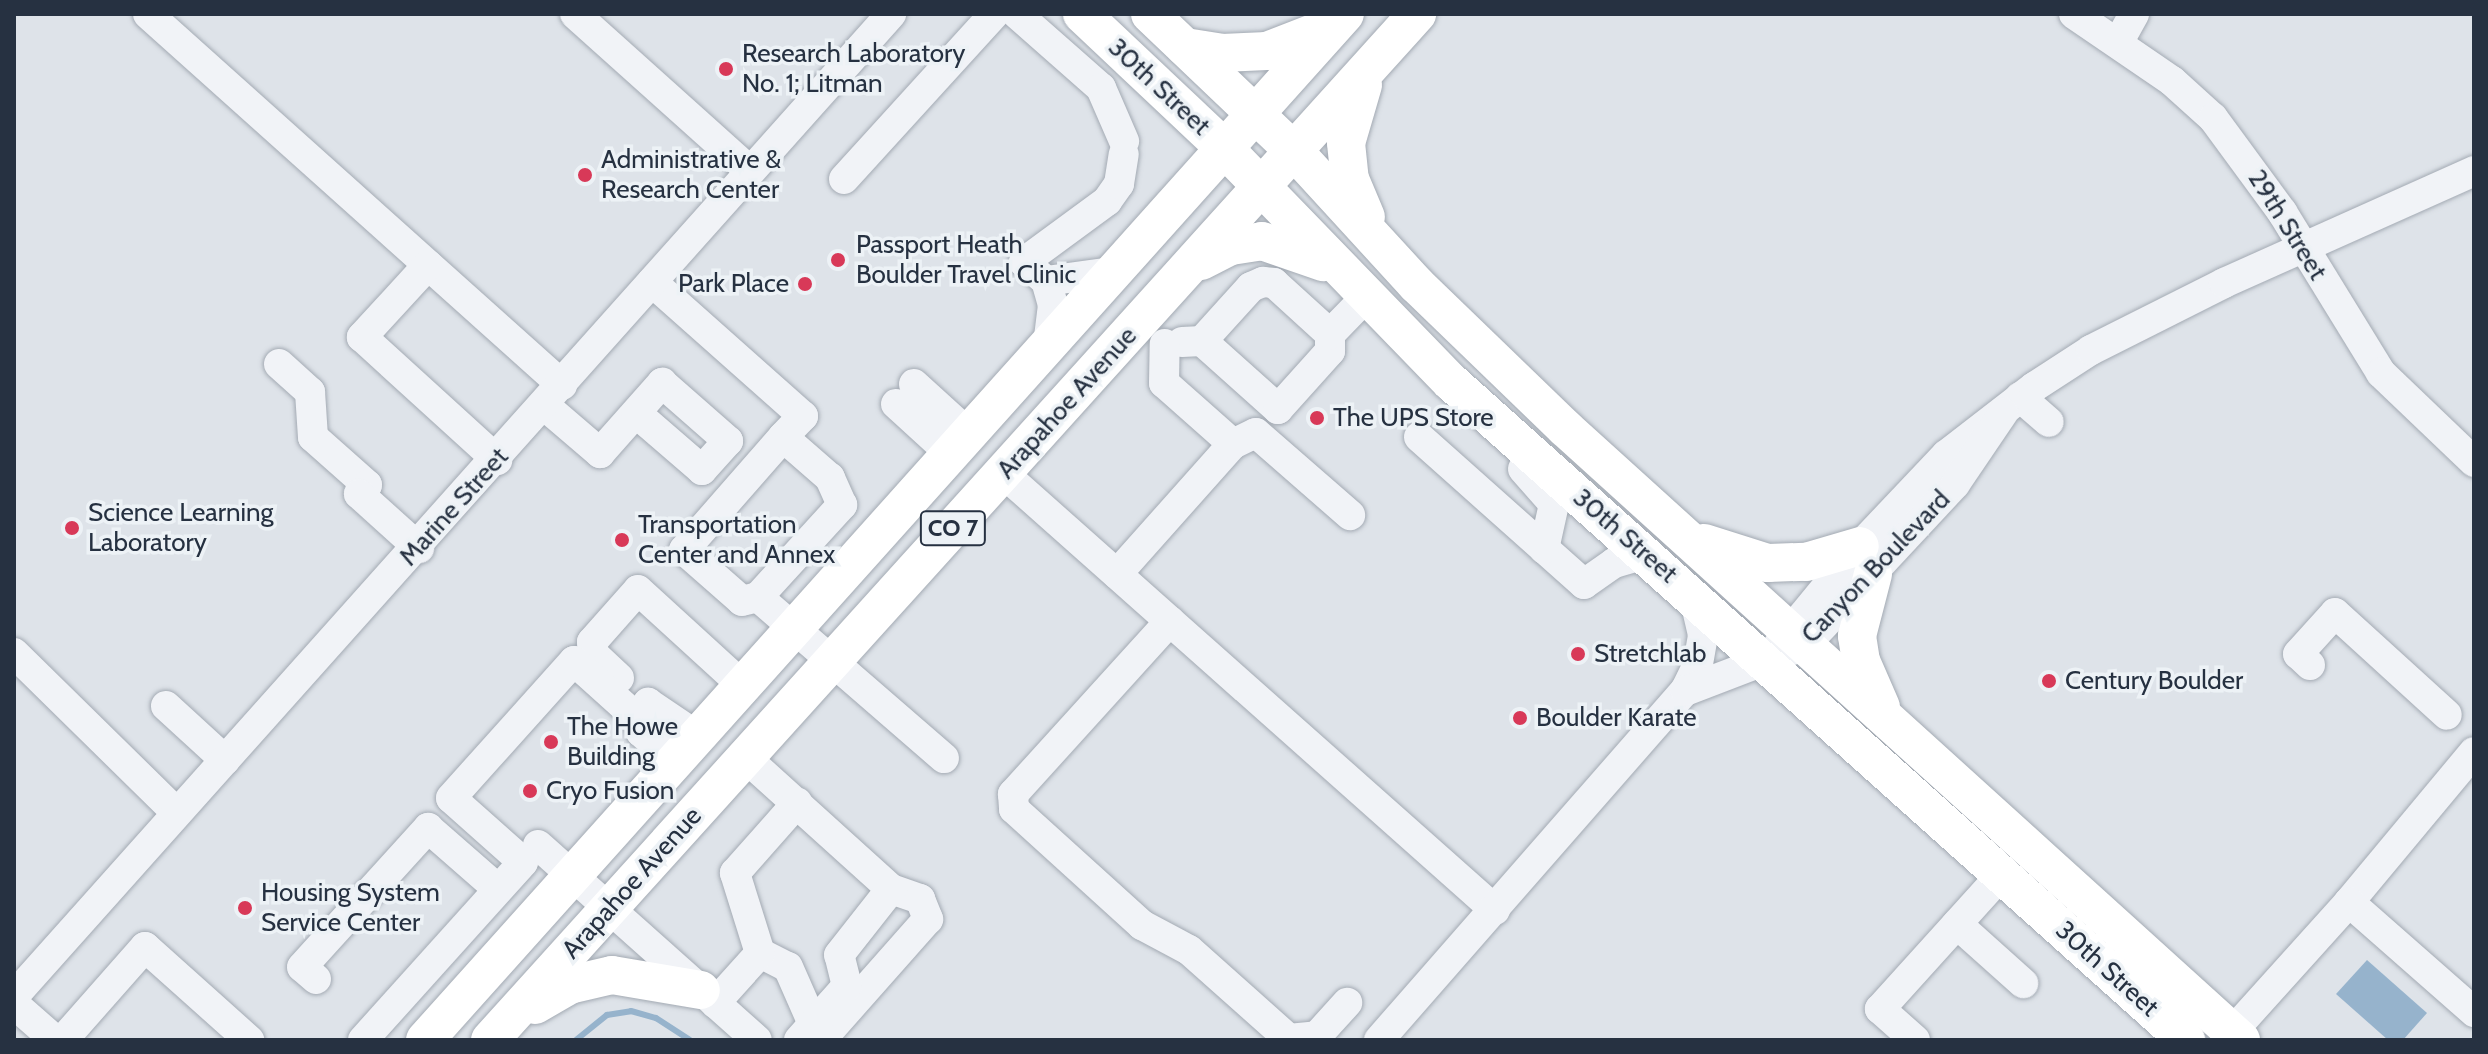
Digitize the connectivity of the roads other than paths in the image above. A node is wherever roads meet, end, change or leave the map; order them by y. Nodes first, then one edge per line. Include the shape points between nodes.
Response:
1 (148, 14) edge
2 (575, 14) edge
3 (891, 14) edge
4 (994, 14) edge
5 (1017, 14) edge
6 (1082, 14) edge
7 (1150, 14) edge
8 (1417, 14) edge
9 (2074, 14) edge
10 (2134, 14) edge
11 (1342, 18) edge
12 (2118, 43) junction
13 (1185, 47) junction
14 (1381, 54) junction
15 (1256, 113) junction
16 (1224, 148) junction
17 (1294, 151) junction
18 (750, 171) junction
19 (2474, 171) edge
20 (844, 179) dead end
21 (1262, 187) junction
22 (2301, 247) junction
23 (1390, 257) junction
24 (428, 265) junction
25 (1035, 271) junction
26 (1113, 272) junction
27 (1186, 272) junction
28 (652, 282) junction
29 (1353, 286) junction
30 (1153, 333) junction
31 (1330, 334) junction
32 (1202, 341) junction
33 (1048, 345) junction
34 (279, 364) dead end
35 (905, 394) dead end
36 (553, 395) junction
37 (2012, 405) junction
38 (1278, 409) junction
39 (636, 413) dead end
40 (2049, 422) dead end
41 (783, 437) junction
42 (1419, 437) dead end
43 (1244, 438) junction
44 (1515, 440) junction
45 (960, 444) junction
46 (497, 460) junction
47 (2474, 462) edge
48 (1003, 473) junction
49 (842, 505) junction
50 (1350, 515) dead end
51 (1678, 530) junction
52 (877, 536) junction
53 (419, 548) junction
54 (1544, 549) junction
55 (1645, 554) junction
56 (1866, 560) junction
57 (1117, 574) junction
58 (1694, 596) junction
59 (758, 597) junction
60 (1170, 621) junction
61 (795, 629) junction
62 (1796, 637) junction
63 (16, 659) edge
64 (833, 660) junction
65 (1769, 662) junction
66 (2310, 665) dead end
67 (743, 686) junction
68 (1685, 691) junction
69 (166, 706) dead end
70 (642, 711) junction
71 (1888, 720) junction
72 (2459, 726) edge
73 (686, 749) junction
74 (2474, 752) edge
75 (746, 758) junction
76 (944, 758) dead end
77 (225, 760) junction
78 (797, 803) junction
79 (177, 813) junction
80 (530, 854) junction
81 (2002, 874) junction
82 (572, 876) junction
83 (498, 889) junction
84 (891, 889) junction
85 (2349, 902) junction
86 (609, 909) junction
87 (1495, 910) junction
88 (1957, 924) junction
89 (760, 953) junction
90 (2101, 965) junction
91 (2162, 968) junction
92 (316, 979) dead end
93 (2023, 983) dead end
94 (18, 987) edge
95 (708, 996) junction
96 (1347, 1003) dead end
97 (2474, 1012) edge
98 (497, 1033) edge
99 (811, 1035) edge
100 (2236, 1036) edge
101 (55, 1040) edge
102 (63, 1040) edge
103 (249, 1040) edge
104 (363, 1040) edge
105 (425, 1040) edge
106 (757, 1040) edge
107 (1379, 1040) edge
108 (1915, 1040) edge
109 (2186, 1040) edge

1 - 24 street
2 - 18 street
3 - 18 street, Marine Street
4 - 20 street
5 - 25 street via 1107,95 1124,148 1119,184 1107,201
6 - 16 main road, 30th Street
7 - 13 main road, 30th Street
8 - 14 main road, Arapahoe Avenue / CO 7
9 - 12 street, 29th Street
10 - 12 street
11 - 13 main road via 1267,51 1222,53
11 - 15 main road, Arapahoe Avenue / CO 7
12 - 22 street, 29th Street via 2213,118
13 - 15 main road, 30th Street
14 - 17 main road, Arapahoe Avenue / CO 7
14 - 23 main road via 1357,99 1346,143 1354,193
15 - 16 main road, Arapahoe Avenue / CO 7
15 - 17 main road, 30th Street
16 - 21 main road, 30th Street
16 - 26 main road, Arapahoe Avenue / CO 7
17 - 21 main road, Arapahoe Avenue / CO 7
17 - 23 main road, 30th Street
18 - 28 street, Marine Street
19 - 22 street, Canyon Boulevard
21 - 27 main road, Arapahoe Avenue / CO 7
21 - 29 main road, 30th Street
22 - 37 street, Canyon Boulevard via 2121,333
22 - 47 street, 29th Street via 2381,373
23 - 51 main road, 30th Street
24 - 36 street
24 - 46 street via 362,337
25 - 26 street
25 - 33 street via 1053,305
26 - 33 main road, Arapahoe Avenue / CO 7
27 - 29 main road via 1220,251 1262,241 1303,251
27 - 30 main road, Arapahoe Avenue / CO 7
28 - 36 street, Marine Street
28 - 41 street via 803,416
29 - 31 street
29 - 44 main road, 30th Street
30 - 32 street
30 - 43 street via 1164,383
30 - 48 main road, Arapahoe Avenue / CO 7
31 - 32 street via 1274,283 1263,282 1251,287
31 - 38 street via 1330,351
32 - 38 street
33 - 45 main road, Arapahoe Avenue / CO 7
34 - 53 street via 310,392 313,437 367,485 359,494
35 - 45 street
36 - 39 street via 600,453
36 - 46 street, Marine Street
37 - 40 street
37 - 56 street, Canyon Boulevard via 1946,455
38 - 43 street
41 - 49 street via 830,478
41 - 59 street via 684,550 742,601
42 - 54 street
43 - 50 street
43 - 57 street
44 - 54 street via 1522,467 1554,504
44 - 55 main road, 30th Street
45 - 52 main road, Arapahoe Avenue / CO 7
46 - 53 street, Marine Street
48 - 57 street
48 - 64 main road, Arapahoe Avenue / CO 7
49 - 52 street
49 - 59 street
51 - 56 main road via 1720,551 1768,563
51 - 62 main road, 30th Street
52 - 61 main road, Arapahoe Avenue / CO 7
53 - 77 street, Marine Street
54 - 55 street via 1584,584 1614,563
55 - 58 main road, 30th Street
56 - 62 street, Canyon Boulevard
56 - 71 main road via 1857,636 1869,683
57 - 60 street
58 - 65 main road, 30th Street
58 - 68 street via 1703,635 1698,664
59 - 61 street
60 - 87 street
60 - 96 street via 1013,794 1014,809 1142,925 1189,950 1289,1039 1317,1036
61 - 64 street
61 - 67 main road, Arapahoe Avenue / CO 7
62 - 65 street, Canyon Boulevard
62 - 71 main road, 30th Street
63 - 79 street
64 - 75 main road, Arapahoe Avenue / CO 7
64 - 76 street
65 - 68 street, Canyon Boulevard via 1719,674
65 - 81 main road, 30th Street
66 - 72 street via 2298,654 2335,613
67 - 70 street via 638,590 594,639 592,650
67 - 73 main road, Arapahoe Avenue / CO 7
68 - 87 street
69 - 77 street
70 - 73 street
70 - 80 street via 574,661 451,798
71 - 91 main road, 30th Street
73 - 82 main road, Arapahoe Avenue / CO 7
74 - 85 street via 2442,784
75 - 78 street
75 - 86 main road, Arapahoe Avenue / CO 7
77 - 79 street, Marine Street
78 - 84 street
78 - 89 street via 735,873
79 - 94 street, Marine Street
80 - 82 street
80 - 83 street
81 - 88 street
81 - 90 main road, 30th Street
82 - 86 street
82 - 105 main road, Arapahoe Avenue / CO 7
83 - 92 street via 428,828 302,967
83 - 104 street
84 - 99 street via 839,955 847,986
84 - 99 street via 920,899 928,919
85 - 97 street
85 - 100 street
86 - 95 street
86 - 98 main road, Arapahoe Avenue / CO 7
87 - 107 street
88 - 93 street
88 - 108 street via 1880,1009
89 - 95 street
89 - 99 street via 788,967
90 - 91 street via 2129,961
90 - 109 main road, 30th Street
91 - 100 main road, 30th Street
94 - 101 street
95 - 98 main road via 635,977 600,977 569,985
95 - 106 street
102 - 103 street via 145,947

